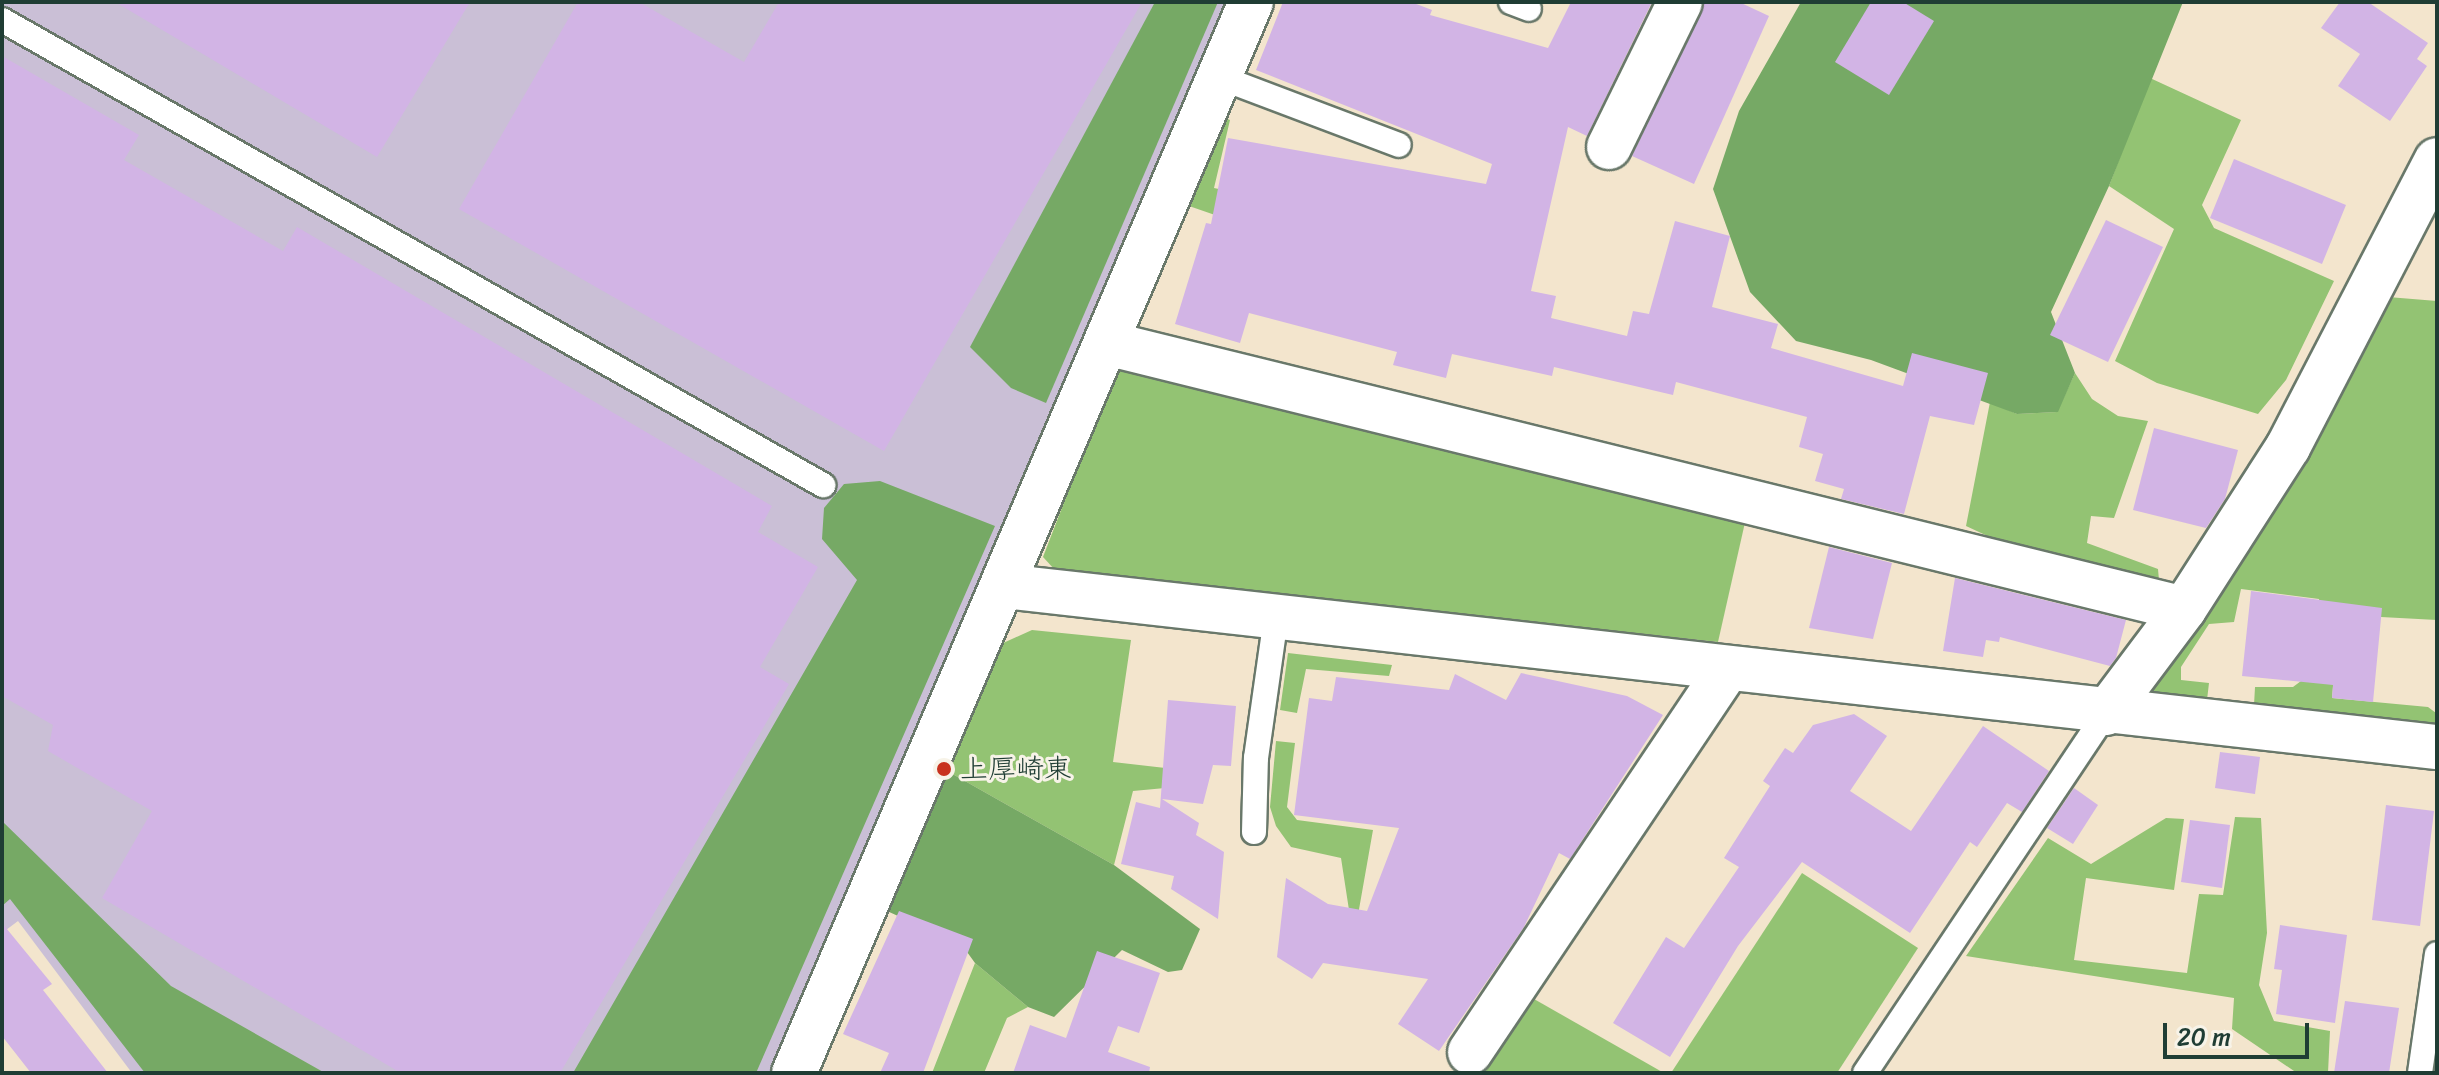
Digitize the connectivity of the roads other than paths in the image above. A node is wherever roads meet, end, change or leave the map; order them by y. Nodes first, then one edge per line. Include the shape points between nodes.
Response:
1 (1251, 2) edge
2 (1680, 2) edge
3 (2, 20) edge
4 (1219, 77) junction
5 (1399, 145) dead end
6 (1609, 147) dead end
7 (2437, 160) edge
8 (1106, 343) junction
9 (823, 485) dead end
10 (1003, 586) junction
11 (2184, 609) junction
12 (1276, 617) junction
13 (1727, 669) junction
14 (2106, 713) junction
15 (2437, 747) edge
16 (1254, 832) dead end
17 (2437, 954) edge
18 (1470, 1052) dead end
19 (794, 1073) edge
20 (1865, 1073) edge
21 (2420, 1073) edge

1 - 4 street
2 - 6 street
3 - 9 lane
4 - 5 lane
4 - 8 street
7 - 11 street via 2288,447
8 - 10 street
8 - 11 street
10 - 12 street
10 - 19 street
11 - 14 street
12 - 13 street
12 - 16 lane via 1256,758
13 - 14 street
13 - 18 street
14 - 15 street
14 - 20 lane
17 - 21 lane

